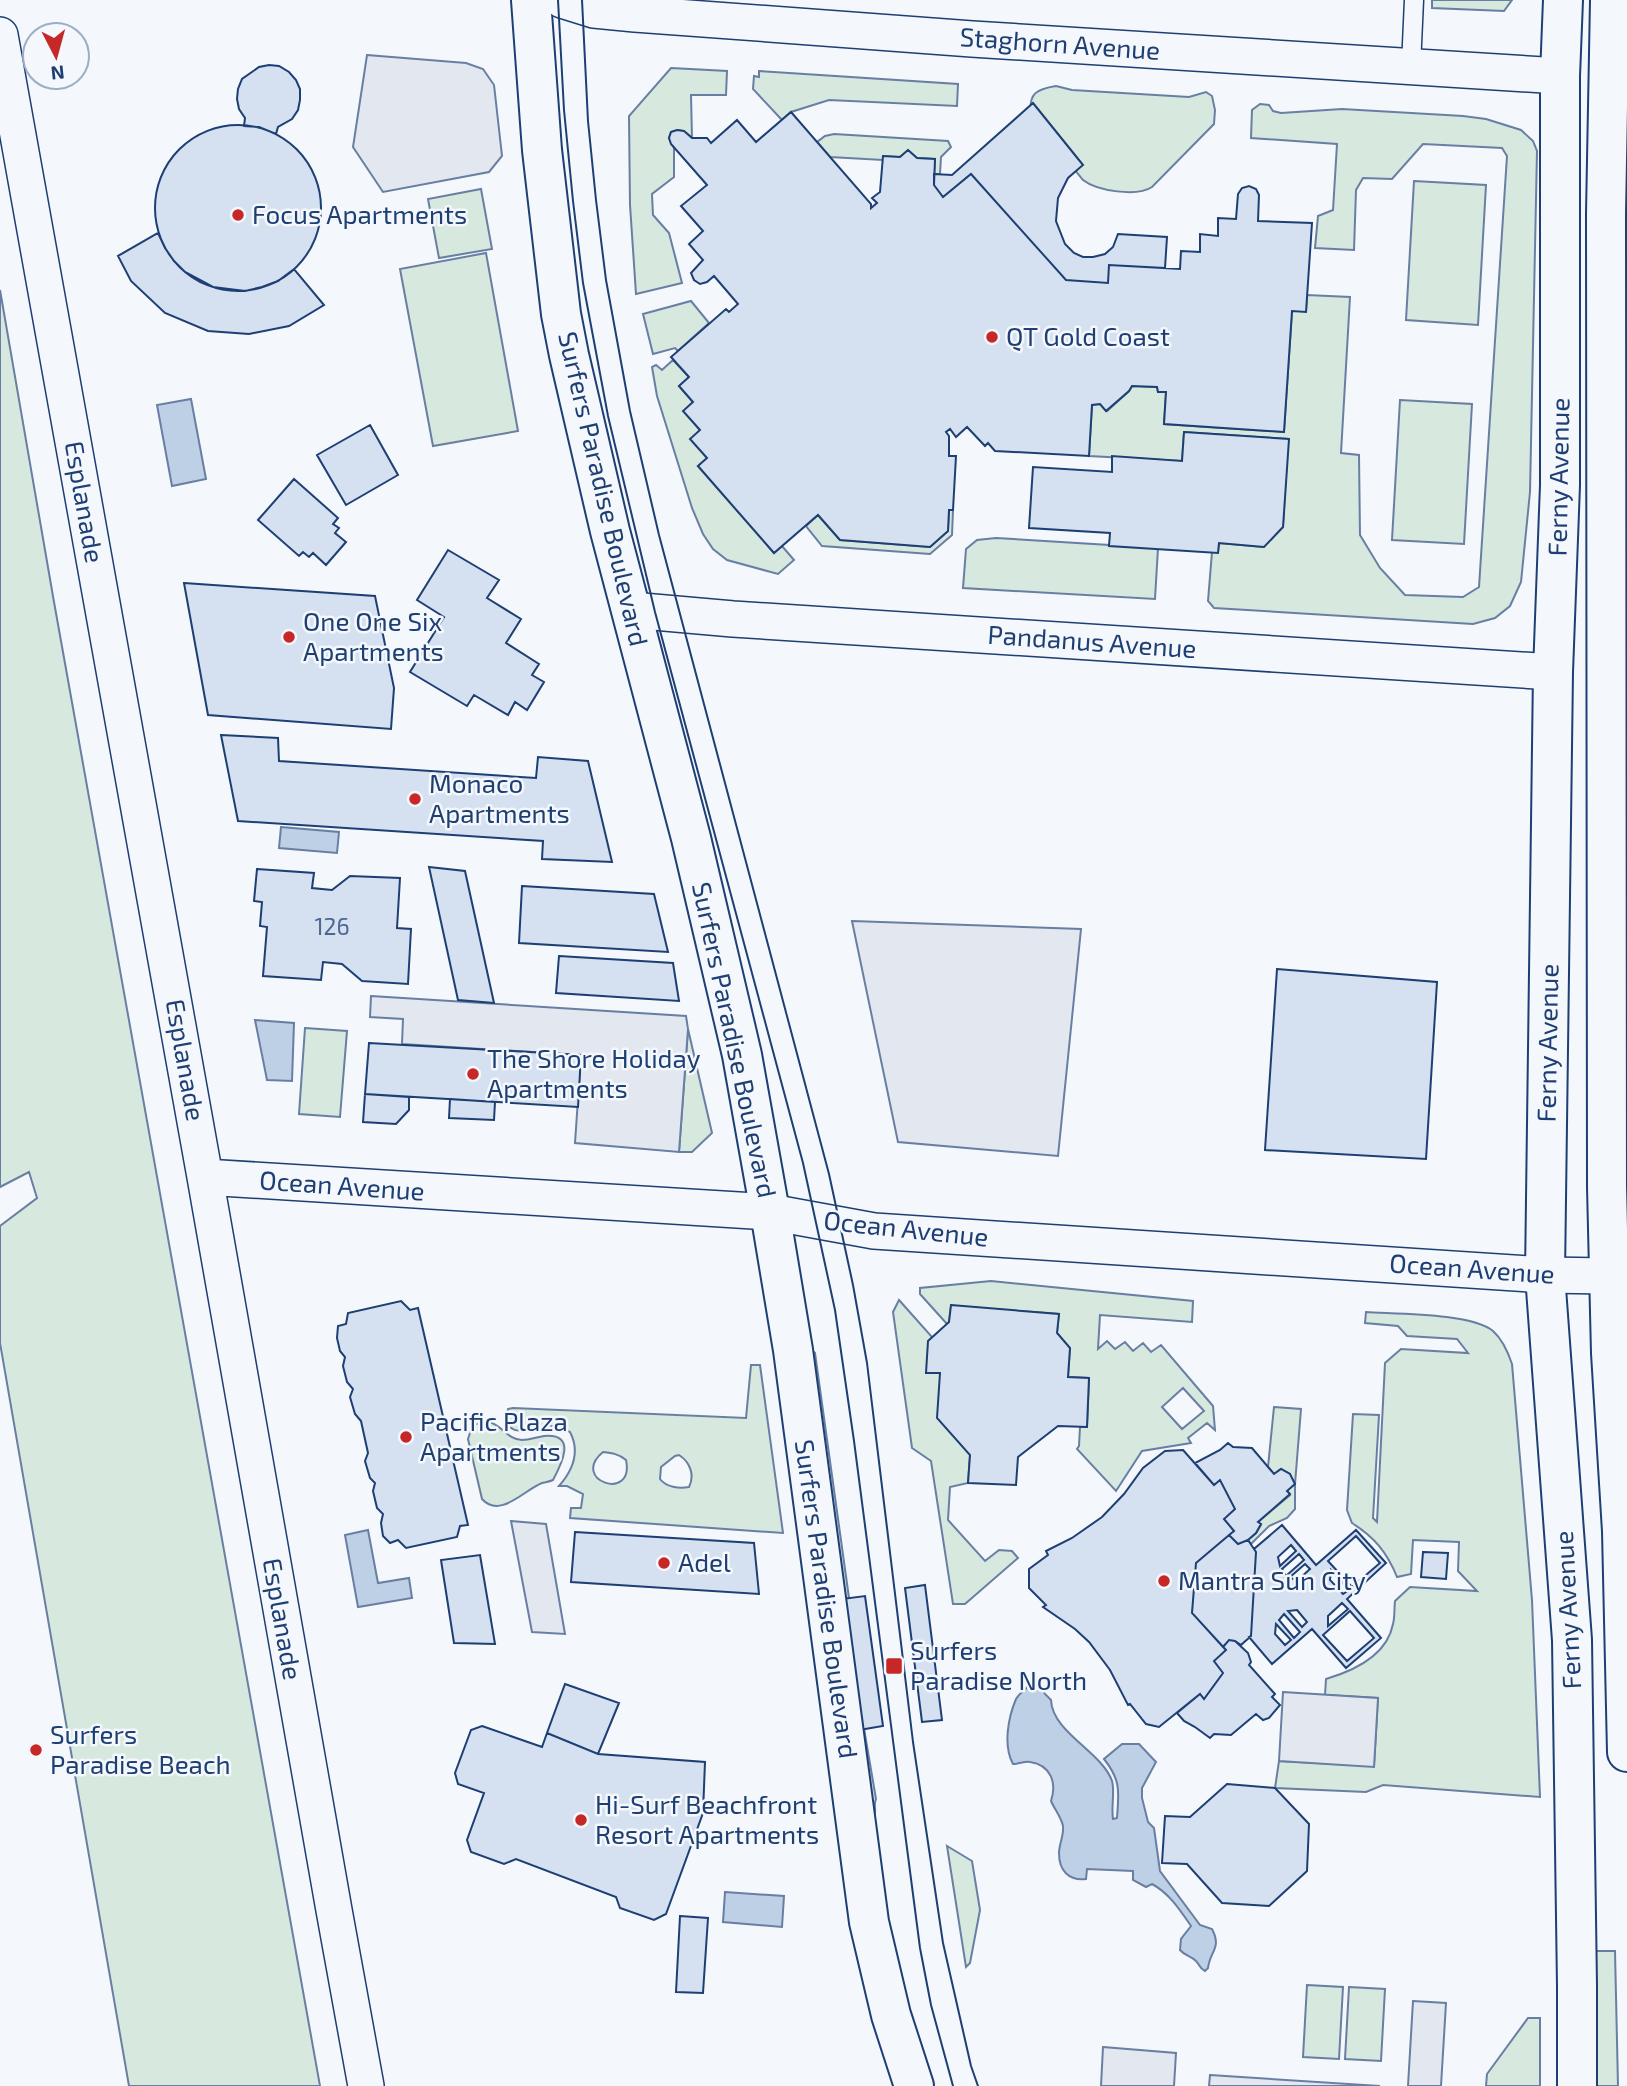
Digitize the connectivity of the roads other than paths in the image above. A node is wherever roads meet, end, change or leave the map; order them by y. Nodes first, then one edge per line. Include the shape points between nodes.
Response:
1 (531, 0) edge
2 (562, 0) edge
3 (1414, 0) edge
4 (1563, 0) edge
5 (1610, 0) edge
6 (0, 35) edge
7 (1410, 66) junction
8 (1560, 76) junction
9 (1616, 471) edge
10 (631, 610) junction
11 (1553, 672) junction
12 (205, 1177) junction
13 (770, 1212) junction
14 (1545, 1275) junction
15 (1608, 1276) junction
16 (1625, 1531) edge
17 (1627, 1752) edge
18 (897, 2034) junction
19 (366, 2086) edge
20 (891, 2086) edge
21 (914, 2086) edge
22 (1577, 2086) edge

1 - 10 main road, Surfers Paradise Boulevard via 561,314
2 - 7 street, Staghorn Avenue via 609,12
3 - 7 lane
4 - 8 main road, Ferny Avenue
5 - 9 main road, Ferny Avenue via 1606,214
6 - 12 street, Esplanade
7 - 8 street, Staghorn Avenue
8 - 11 main road, Ferny Avenue via 1560,485
9 - 15 main road, Ferny Avenue via 1606,1059
10 - 11 street, Pandanus Avenue
10 - 13 main road, Surfers Paradise Boulevard via 742,1055
11 - 14 main road, Ferny Avenue
12 - 13 street, Ocean Avenue
12 - 19 street, Esplanade
13 - 14 street, Ocean Avenue via 874,1231
13 - 18 main road, Surfers Paradise Boulevard via 793,1350 869,1922
14 - 15 street, Ocean Avenue
14 - 22 main road, Ferny Avenue via 1572,1640
15 - 16 main road, Ferny Avenue
16 - 17 main road, Ferny Avenue
18 - 20 main road
18 - 21 main road, Surfers Paradise Boulevard

